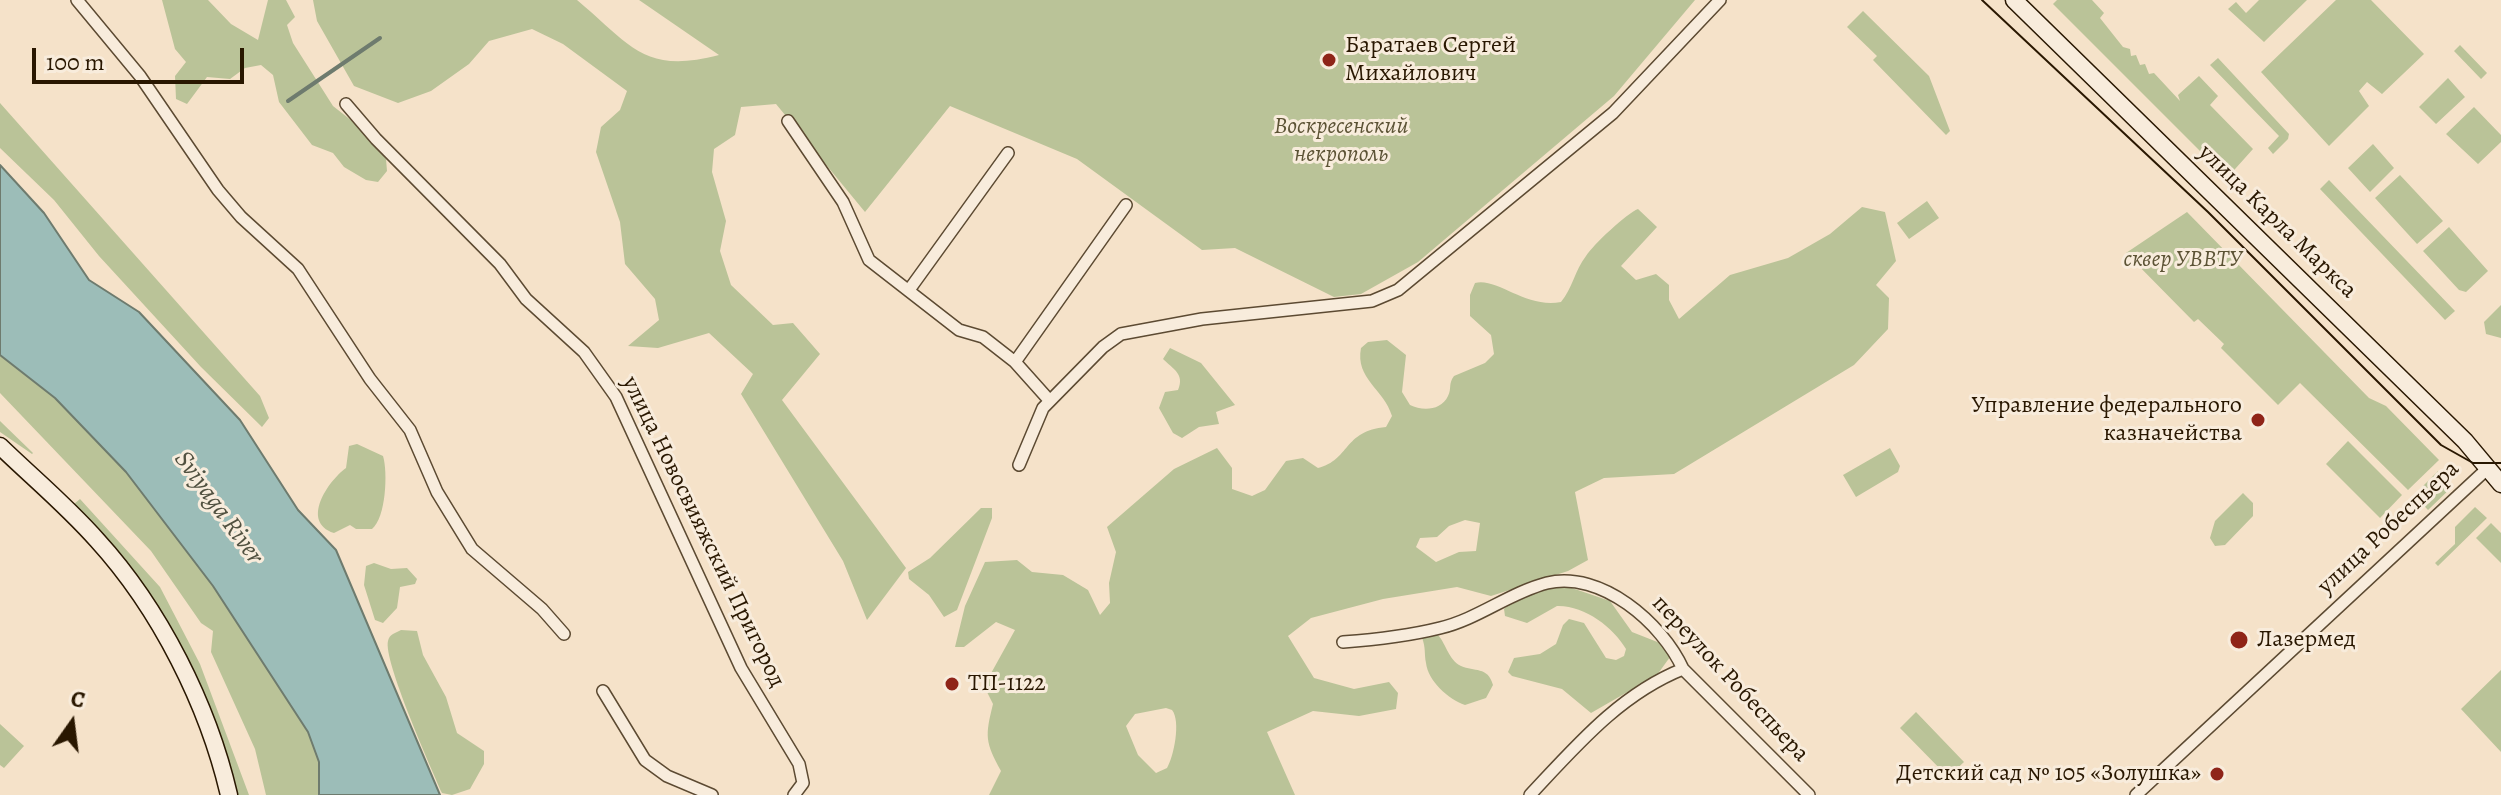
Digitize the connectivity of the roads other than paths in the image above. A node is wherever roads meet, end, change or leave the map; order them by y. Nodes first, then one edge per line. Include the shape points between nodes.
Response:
1 (77, 0) edge
2 (1720, 0) edge
3 (2014, 0) edge
4 (346, 104) dead end
5 (788, 121) dead end
6 (1008, 153) dead end
7 (1126, 205) dead end
8 (909, 290) junction
9 (1015, 362) junction
10 (1049, 400) junction
11 (0, 446) edge
12 (2495, 464) edge
13 (1019, 465) dead end
14 (2501, 484) edge
15 (564, 634) dead end
16 (1343, 642) dead end
17 (1683, 669) junction
18 (603, 691) dead end
19 (229, 795) edge
20 (712, 795) edge
21 (794, 795) edge
22 (1530, 795) edge
23 (1809, 795) edge
24 (2136, 795) edge

1 - 15 street via 140,76 218,190 298,269 410,430 437,492 472,549
2 - 10 street via 1613,113 1398,290 1372,301 1202,319 1121,334
3 - 12 main road, улица Карла Маркса
4 - 21 street, улица Новосвияжский Пригород via 500,264 526,299 584,352 616,397 741,668 799,764 803,783
5 - 8 street via 843,202 869,260
6 - 8 street
7 - 9 street
8 - 9 street via 959,330 983,337
9 - 10 street
10 - 13 street
11 - 19 main road via 98,540 143,600 194,696
12 - 14 main road, улица Карла Маркса
12 - 24 street, улица Робеспьера
16 - 17 street, переулок Робеспьера via 1442,628 1550,582 1594,586 1625,600 1673,647
17 - 22 street via 1659,678 1599,722
17 - 23 street, переулок Робеспьера
18 - 20 street via 645,760

